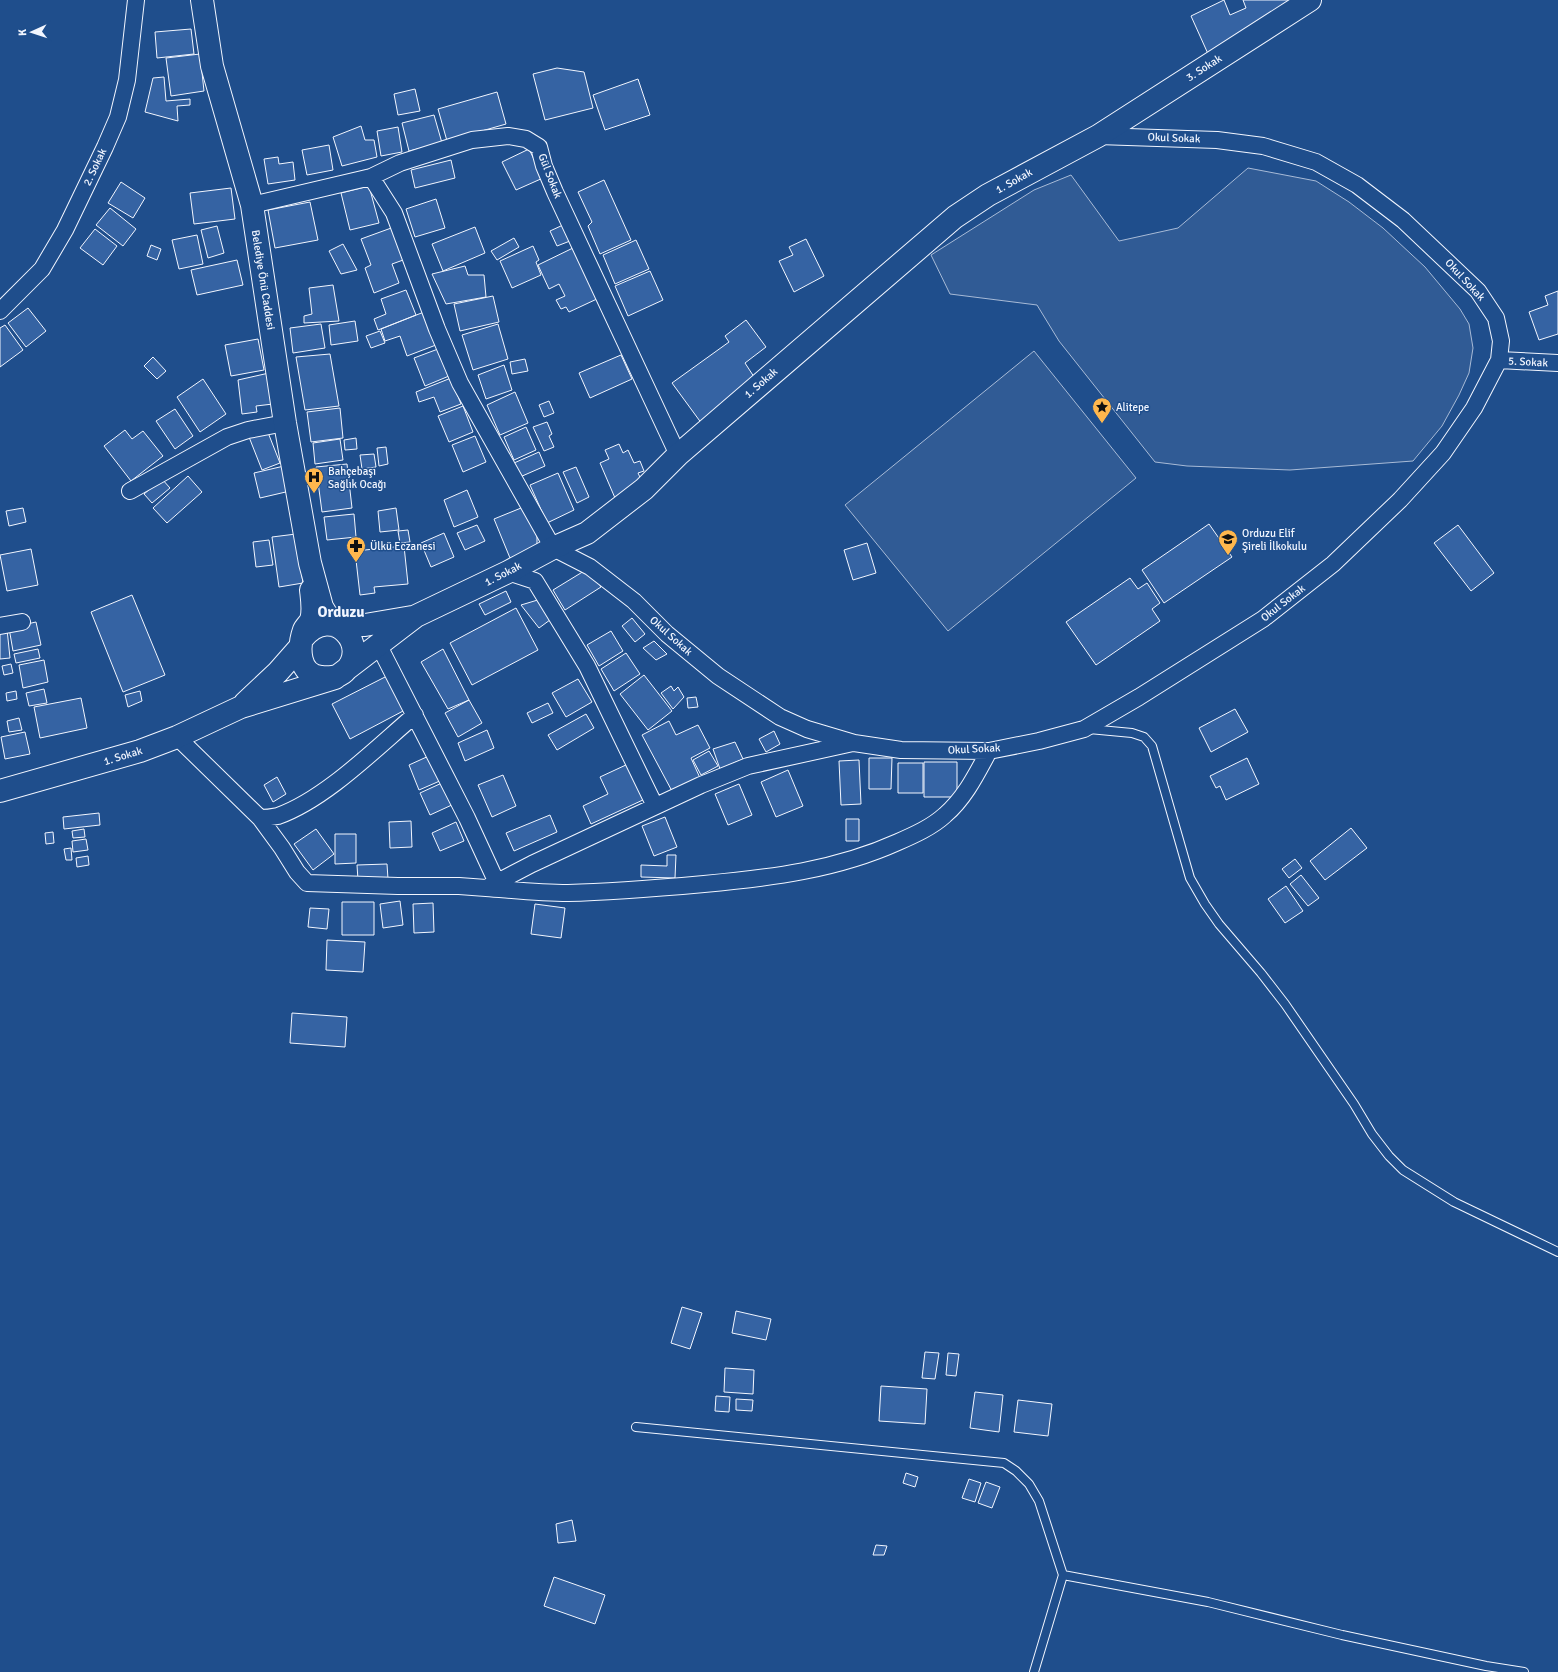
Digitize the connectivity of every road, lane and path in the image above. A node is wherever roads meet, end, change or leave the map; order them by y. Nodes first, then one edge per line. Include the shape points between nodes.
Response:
1 (136, 0) edge
2 (202, 0) edge
3 (1310, 0) edge
4 (1098, 136) junction
5 (371, 177) junction
6 (252, 205) junction
7 (0, 311) edge
8 (1499, 360) junction
9 (1558, 363) edge
10 (285, 423) junction
11 (678, 455) junction
12 (130, 491) dead end
13 (553, 548) junction
14 (310, 563) junction
15 (508, 572) junction
16 (416, 616) junction
17 (22, 622) dead end
18 (333, 625) junction
19 (0, 626) edge
20 (302, 643) junction
21 (378, 644) junction
22 (344, 673) junction
23 (241, 707) junction
24 (416, 715) junction
25 (1084, 729) junction
26 (177, 737) junction
27 (854, 742) junction
28 (989, 751) junction
29 (0, 791) edge
30 (655, 806) junction
31 (260, 818) junction
32 (492, 885) junction
33 (1558, 1252) edge
34 (636, 1427) dead end
35 (1063, 1575) junction
36 (1034, 1672) edge
37 (1524, 1672) edge

1 - 7 street, 2. Sokak via 127,80 118,117 105,147 65,230 42,269
2 - 6 street, Belediye Önü Caddesi via 212,66
3 - 4 street, 3. Sokak
4 - 8 street, Okul Sokak via 1217,140 1263,146 1316,162 1350,181 1403,220 1478,291 1496,318 1501,341
4 - 11 street, 1. Sokak via 988,195 955,217
5 - 6 street, Gül Sokak
5 - 11 street, Gül Sokak via 400,163 472,140 508,136 526,139 539,147 555,192
5 - 13 street via 394,213 460,383
6 - 10 street, Belediye Önü Caddesi
8 - 9 street, 5. Sokak
8 - 25 street, Okul Sokak via 1474,408 1443,453 1400,500 1332,564 1263,620
10 - 12 street via 228,436
10 - 14 street, Belediye Önü Caddesi
11 - 13 street, 1. Sokak via 644,489 587,534
13 - 15 street, 1. Sokak
13 - 27 street, Okul Sokak via 590,567 634,601 667,634 718,676 780,717 806,729
14 - 18 street via 322,608
14 - 20 street via 312,609
15 - 16 street, 1. Sokak
15 - 30 street via 535,581 587,666
16 - 18 street via 365,625
16 - 21 street
17 - 19 street
18 - 20 street via 316,626 309,631
18 - 22 street via 341,628 352,641 353,658
20 - 22 street via 300,656 310,672 318,677 328,678
20 - 23 street via 278,672
21 - 22 street
21 - 24 street
22 - 23 street
23 - 26 street, 1. Sokak
24 - 31 street via 340,779 278,816
24 - 32 street via 467,818
25 - 28 street, Okul Sokak
25 - 33 lane via 1132,733 1144,738 1152,746 1190,878 1219,924 1285,1004 1389,1156 1403,1170 1454,1202
26 - 29 street, 1. Sokak via 140,751
26 - 31 street
27 - 28 street, Okul Sokak via 901,750
27 - 30 street via 748,766 701,784
28 - 32 street via 967,790 945,815 916,834 878,851 831,865 768,878 673,887 568,893 536,892
30 - 32 street
31 - 32 street via 307,883 398,886
34 - 35 lane via 1004,1463 1029,1484 1039,1501
35 - 36 lane
35 - 37 lane via 1208,1602 1342,1635

